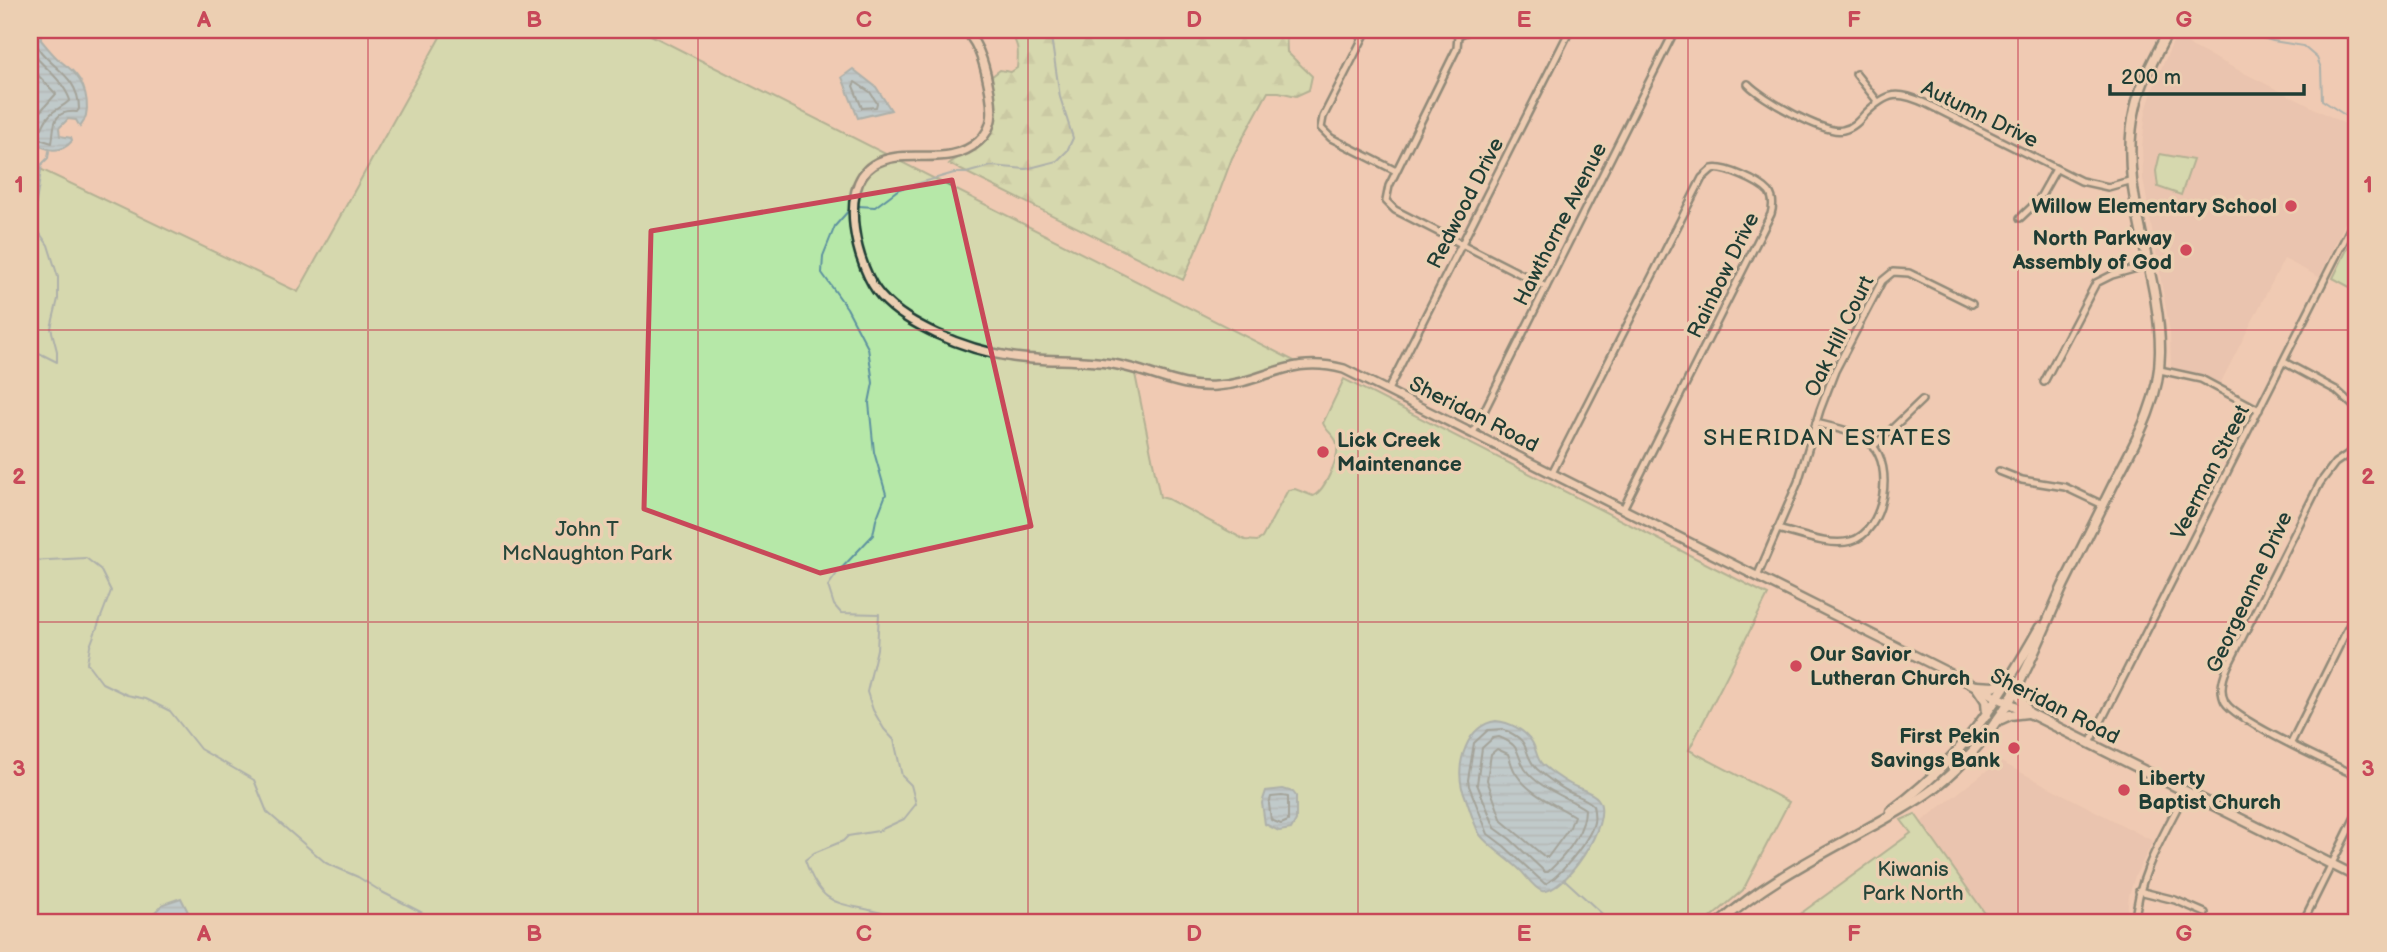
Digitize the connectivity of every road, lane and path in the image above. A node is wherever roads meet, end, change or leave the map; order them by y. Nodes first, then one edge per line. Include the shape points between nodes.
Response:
1 (965, 30) edge
2 (1367, 30) edge
3 (1453, 30) edge
4 (1471, 30) edge
5 (1570, 30) edge
6 (1675, 30) edge
7 (2169, 30) edge
8 (1458, 35) junction
9 (1856, 74) dead end
10 (1748, 84) dead end
11 (1878, 102) junction
12 (2056, 169) junction
13 (1396, 171) junction
14 (2133, 180) junction
15 (2357, 215) edge
16 (2020, 218) dead end
17 (1462, 244) junction
18 (2148, 265) junction
19 (1546, 288) junction
20 (1972, 304) dead end
21 (2284, 362) junction
22 (2160, 370) junction
23 (2044, 383) dead end
24 (1388, 390) junction
25 (1922, 400) dead end
26 (2357, 409) edge
27 (2259, 410) junction
28 (1816, 423) junction
29 (1473, 433) junction
30 (1874, 446) junction
31 (2357, 448) edge
32 (1999, 471) dead end
33 (1552, 473) junction
34 (2103, 505) junction
35 (1623, 509) junction
36 (1777, 529) junction
37 (1757, 577) junction
38 (2357, 610) edge
39 (2015, 681) junction
40 (1976, 686) junction
41 (1999, 698) junction
42 (2224, 699) junction
43 (2214, 702) dead end
44 (2008, 703) junction
45 (2031, 714) junction
46 (1986, 718) junction
47 (1994, 724) junction
48 (2090, 743) junction
49 (2291, 743) junction
50 (2357, 776) edge
51 (2186, 792) junction
52 (2357, 813) edge
53 (1860, 833) junction
54 (2331, 865) junction
55 (2357, 877) edge
56 (2139, 891) junction
57 (2205, 913) dead end
58 (1721, 922) edge
59 (2135, 922) edge
60 (2303, 922) edge

1 - 24 street, Sheridan Road via 978,50 989,89 993,113 987,132 975,145 951,155 877,163 862,177 855,202 863,266 880,296 894,309 918,325 972,347 1014,357 1119,365 1199,386 1224,386 1286,367 1319,364 1344,369
2 - 13 street via 1321,128 1331,138
3 - 8 street
4 - 8 street
5 - 17 street, Redwood Drive
6 - 19 street, Hawthorne Avenue
7 - 14 main road via 2134,110
8 - 13 street via 1455,54
9 - 11 street
10 - 11 street via 1760,96 1836,131 1853,125
11 - 12 street, Autumn Drive via 1898,94 1912,97
12 - 14 street, Autumn Drive via 2097,186
12 - 16 street via 2038,201
13 - 17 street via 1386,201
14 - 18 main road
15 - 21 street, Veerman Street
17 - 19 street
17 - 24 street, Redwood Drive
18 - 22 main road via 2160,334
18 - 23 street via 2096,284
19 - 29 street, Hawthorne Avenue
20 - 28 street, Oak Hill Court via 1909,273 1890,273 1839,364
21 - 26 street via 2336,390
21 - 27 street, Veerman Street
22 - 27 street via 2201,379
22 - 34 main road via 2154,402
24 - 29 street, Sheridan Road
25 - 30 street
27 - 48 street, Veerman Street
28 - 30 street via 1854,434
28 - 36 street, Oak Hill Court
29 - 33 street, Sheridan Road
30 - 36 street via 1884,465 1885,481 1875,520 1865,533 1836,542
31 - 42 street, Georgeanne Drive via 2334,463 2319,483 2228,666
32 - 34 street via 2022,480 2065,486
33 - 35 street, Sheridan Road
33 - 35 street, Rainbow Drive via 1702,178 1712,169 1728,170 1769,192 1771,214
34 - 39 main road
35 - 37 street, Sheridan Road
36 - 37 street, Oak Hill Court
37 - 40 street, Sheridan Road
38 - 49 street
39 - 40 main road via 1994,688
39 - 41 main road
39 - 44 main road
39 - 45 main road
40 - 41 street, Sheridan Road
40 - 46 main road via 1986,701
41 - 44 main road, Sheridan Road
41 - 46 main road
42 - 43 street
42 - 49 street, Georgeanne Drive via 2238,715
44 - 45 main road, Sheridan Road
44 - 47 main road
45 - 47 main road via 2010,715
45 - 48 main road, Sheridan Road
46 - 53 main road via 1939,772
47 - 53 main road via 1938,785
48 - 51 main road, Sheridan Road
49 - 50 street, Georgeanne Drive
51 - 54 main road, Sheridan Road
51 - 56 street
52 - 54 street
53 - 58 main road via 1775,881
54 - 55 main road, Sheridan Road
54 - 60 street
56 - 57 street
56 - 59 street

